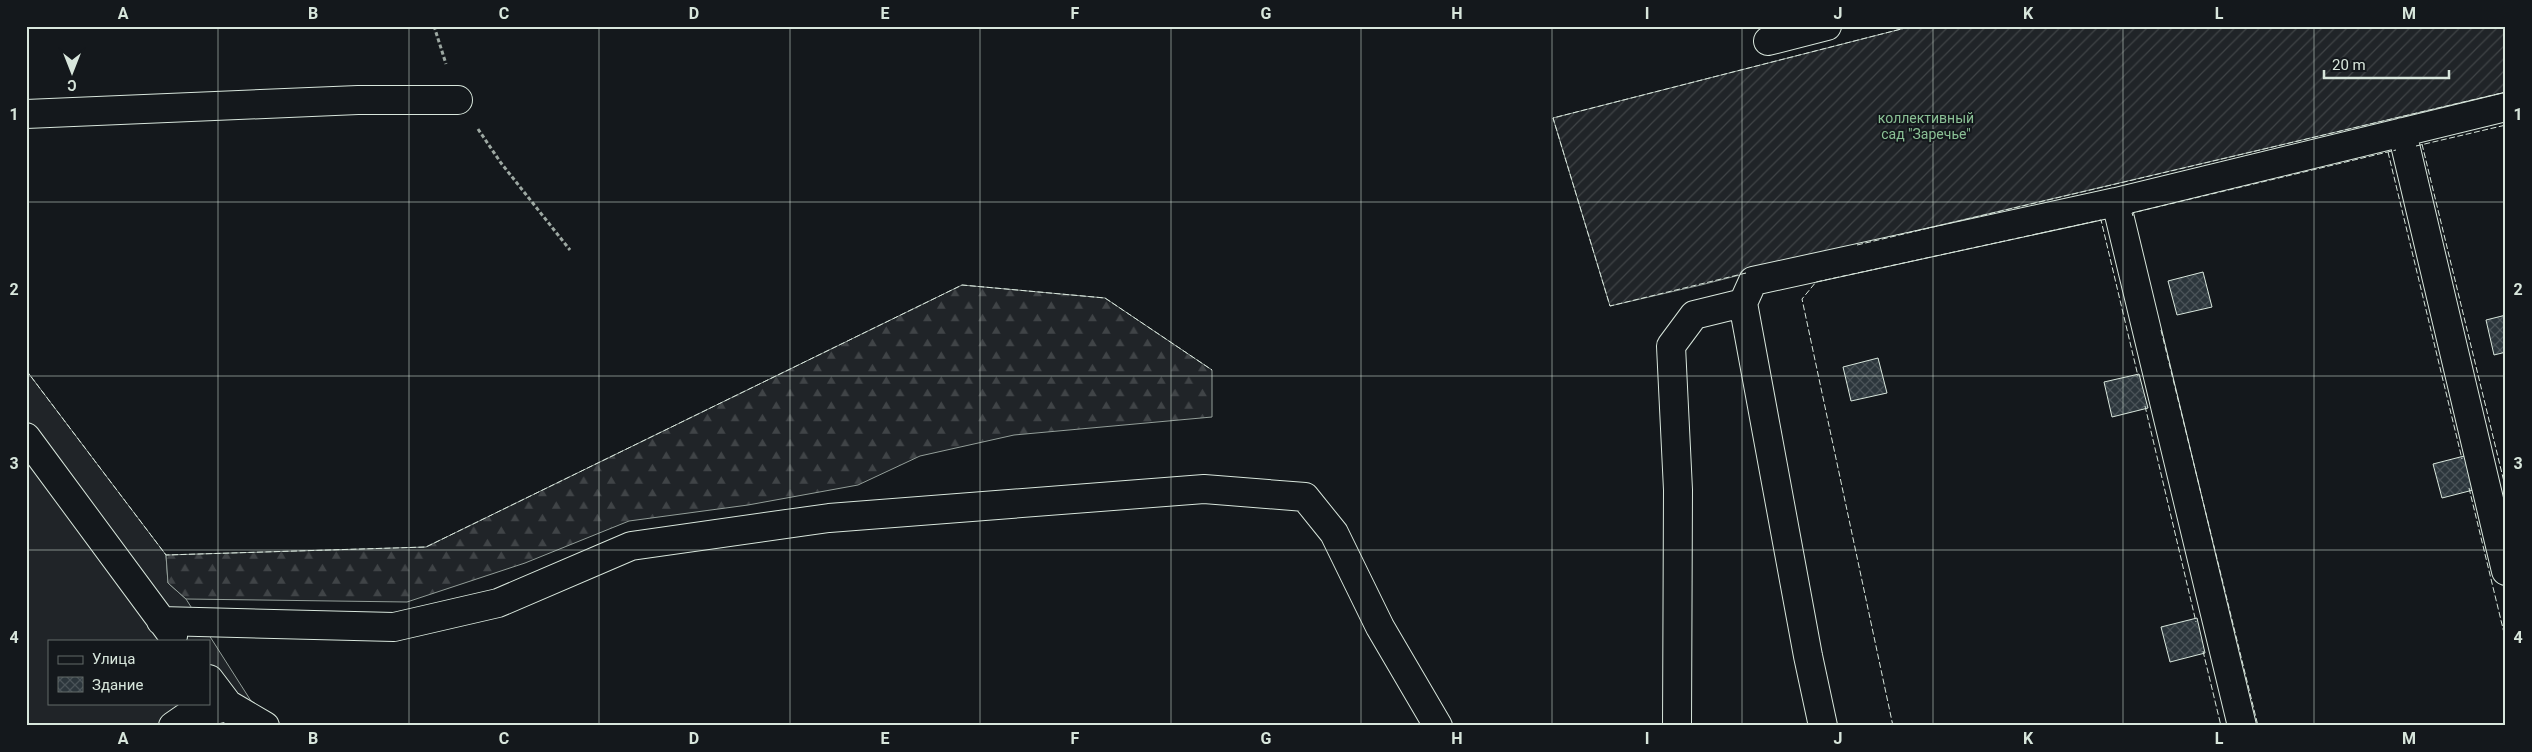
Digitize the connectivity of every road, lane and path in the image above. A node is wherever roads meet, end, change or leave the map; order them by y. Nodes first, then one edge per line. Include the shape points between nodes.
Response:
1 (1827, 26) edge
2 (1768, 41) dead end
3 (458, 100) joint
4 (2506, 107) edge
5 (26, 114) edge
6 (2402, 132) junction
7 (2116, 202) junction
8 (570, 250) dead end
9 (1743, 303) junction
10 (26, 437) edge
11 (2506, 570) edge
12 (169, 631) edge
13 (210, 680) edge
14 (237, 716) edge
15 (173, 726) edge
16 (265, 726) edge
17 (1438, 726) edge
18 (1677, 726) edge
19 (1823, 726) edge
20 (2242, 726) edge

1 - 2 lane
3 - 5 lane via 358,100
3 - 8 path via 500,163
4 - 6 lane
6 - 7 lane
6 - 11 lane
7 - 9 lane via 1753,281
7 - 20 lane
9 - 18 lane via 1694,315 1671,346 1678,490
9 - 19 lane
10 - 12 lane
12 - 17 lane via 394,627 498,603 631,546 829,518 1204,489 1259,493 1305,497 1334,533 1380,627
13 - 14 lane
14 - 15 lane via 186,717
14 - 16 lane

